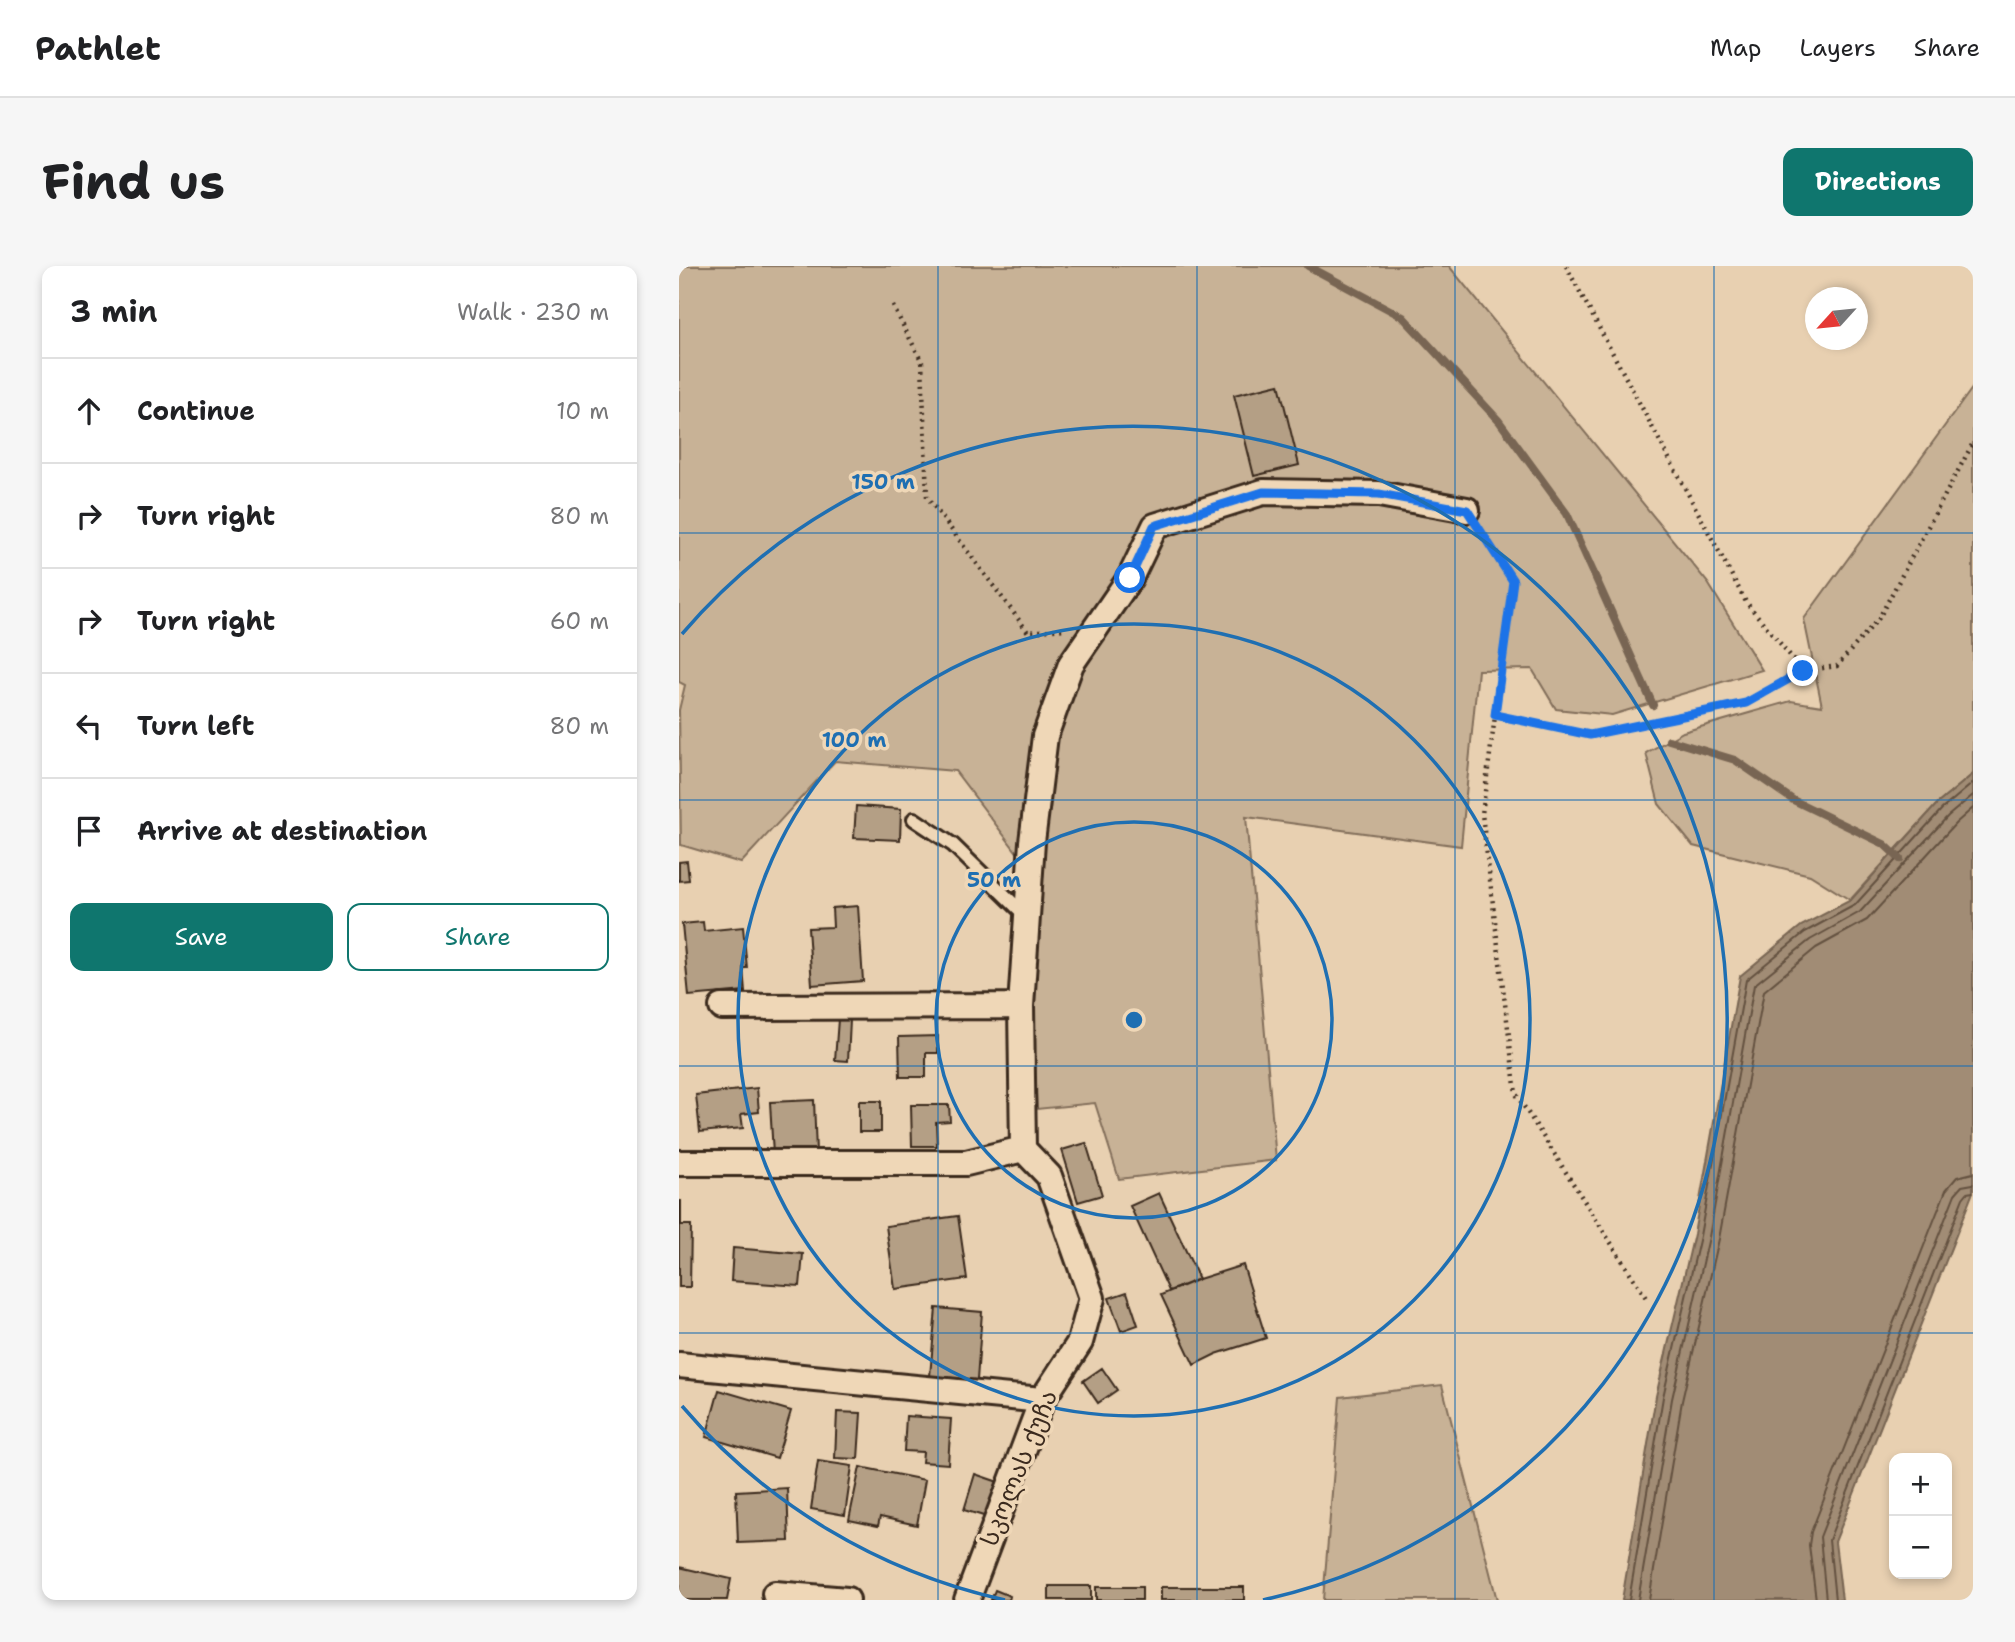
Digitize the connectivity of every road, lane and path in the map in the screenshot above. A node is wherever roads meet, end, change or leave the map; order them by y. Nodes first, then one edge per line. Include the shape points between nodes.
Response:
1 (1566, 266) edge
2 (893, 306) dead end
3 (1973, 443) edge
4 (1467, 510) joint
5 (1097, 626) junction
6 (1803, 671) junction
7 (1495, 715) junction
8 (914, 819) dead end
9 (1027, 917) junction
10 (1021, 1006) junction
11 (722, 1007) dead end
12 (1023, 1149) junction
13 (679, 1163) edge
14 (1648, 1301) dead end
15 (679, 1366) edge
16 (1042, 1400) junction
17 (775, 1594) dead end
18 (847, 1600) edge
19 (967, 1600) edge

1 - 6 path via 1746,602
2 - 5 path via 922,362 927,497 1028,632
3 - 6 path via 1879,618 1837,666
4 - 5 street via 1379,494 1263,492 1195,512 1154,526 1130,578
4 - 7 path via 1513,581
5 - 9 street via 1071,664 1045,736
6 - 7 path via 1746,703 1590,735
7 - 14 path via 1482,814 1516,1094
8 - 9 lane via 953,845
9 - 10 street
10 - 11 street
10 - 12 street
12 - 13 street via 967,1163
12 - 16 street, სკოლას ქუჩა via 1049,1176 1092,1298 1080,1342
15 - 16 street
16 - 19 street, სკოლას ქუჩა
17 - 18 street

